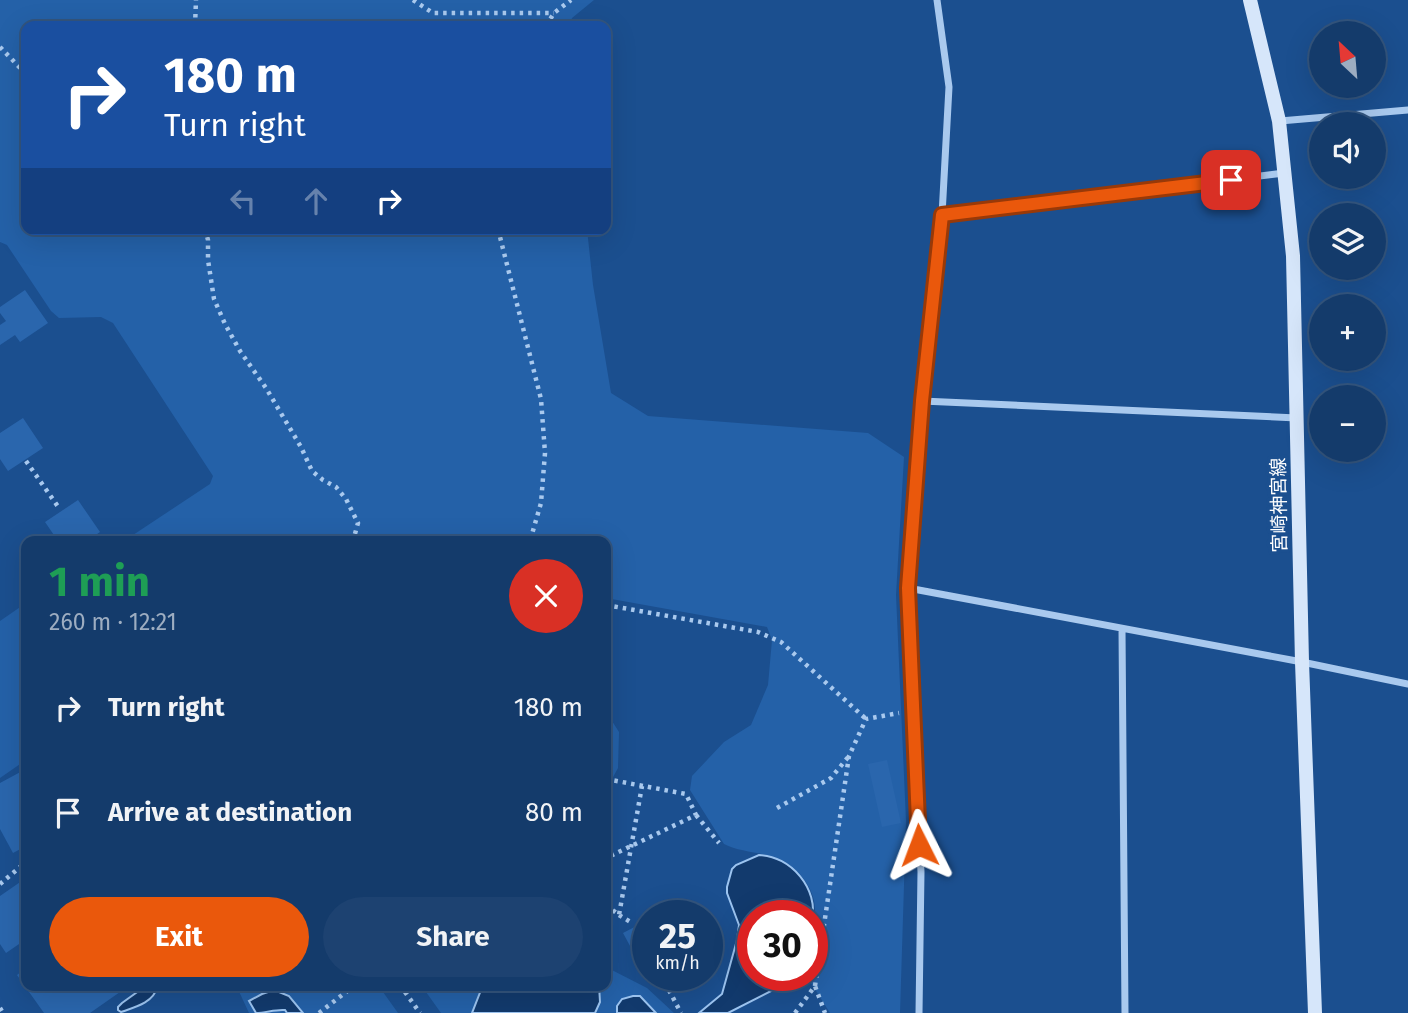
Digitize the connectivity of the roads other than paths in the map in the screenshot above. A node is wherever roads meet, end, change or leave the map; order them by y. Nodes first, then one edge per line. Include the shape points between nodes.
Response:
1 (937, 0) edge
2 (1250, 0) edge
3 (1408, 110) edge
4 (1279, 121) junction
5 (1284, 173) junction
6 (942, 215) junction
7 (922, 401) junction
8 (1297, 418) junction
9 (908, 588) junction
10 (1122, 629) junction
11 (1302, 663) junction
12 (1408, 684) edge
13 (919, 1013) edge
14 (1125, 1013) edge
15 (1315, 1013) edge

1 - 6 street via 949,87
2 - 4 main road, 宮崎神宮線
3 - 4 street
4 - 5 main road, 宮崎神宮線
5 - 6 street
5 - 8 main road, 宮崎神宮線 via 1293,256
6 - 7 street
7 - 8 street
7 - 9 street
8 - 11 main road, 宮崎神宮線
9 - 10 street
9 - 13 street via 920,872
10 - 11 street
10 - 14 street
11 - 12 street
11 - 15 main road, 宮崎神宮線

